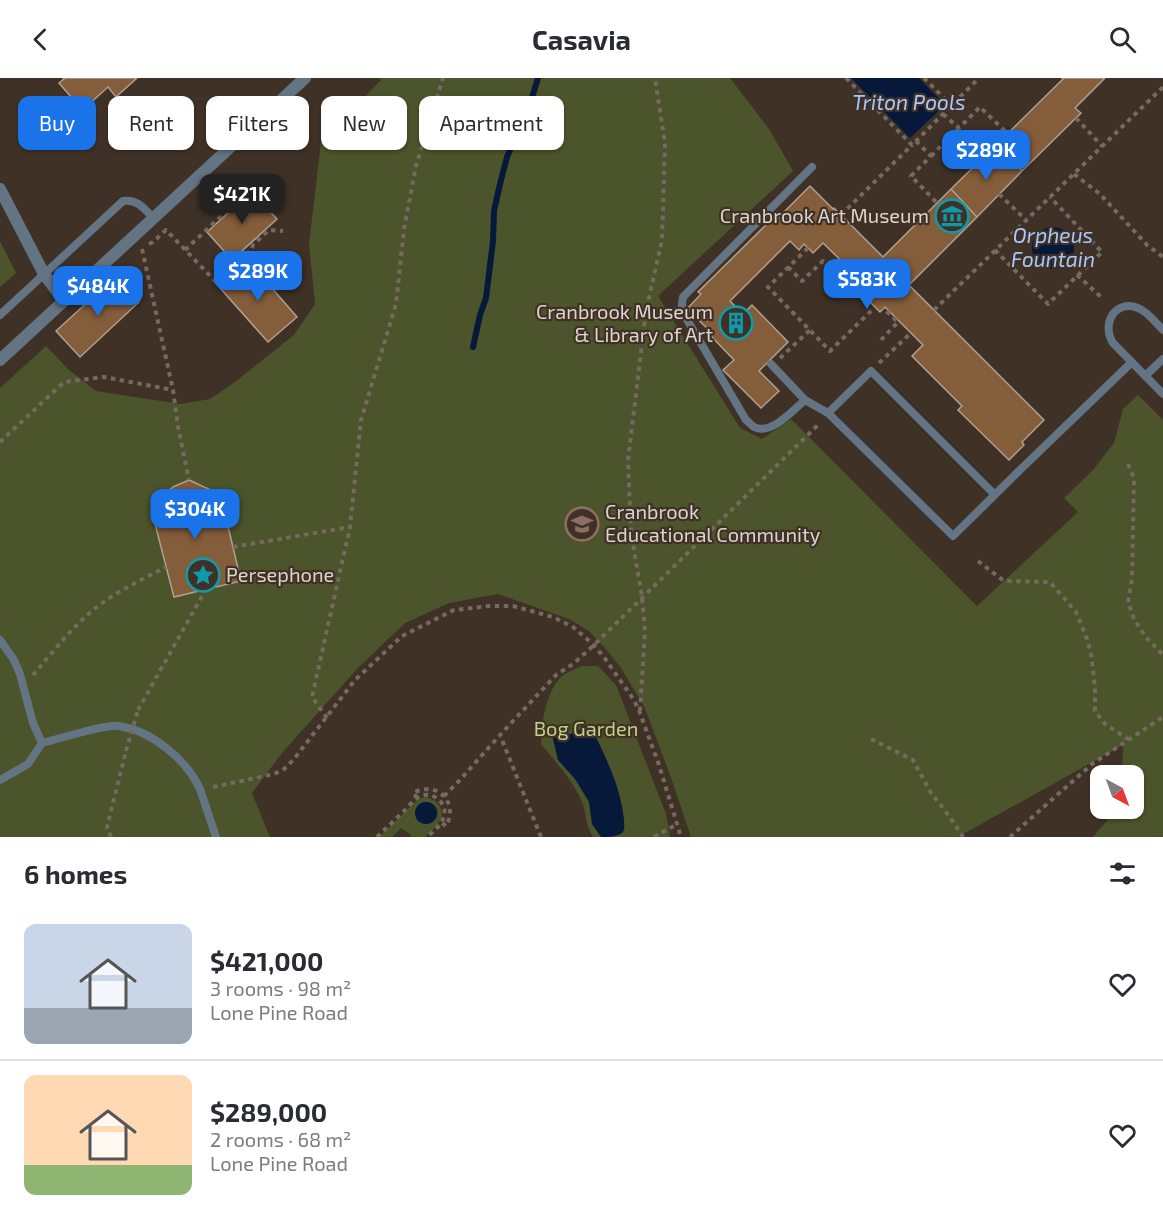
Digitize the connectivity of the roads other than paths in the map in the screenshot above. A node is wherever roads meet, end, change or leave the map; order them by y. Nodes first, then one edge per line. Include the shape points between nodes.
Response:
1 (305, 78) edge
2 (812, 167) dead end
3 (0, 189) edge
4 (153, 218) junction
5 (44, 274) junction
6 (64, 301) junction
7 (0, 315) edge
8 (1163, 330) edge
9 (1163, 359) edge
10 (0, 360) edge
11 (1132, 362) junction
12 (772, 365) road end
13 (1145, 376) junction
14 (1163, 394) edge
15 (805, 400) junction
16 (828, 413) junction
17 (994, 494) junction
18 (0, 640) edge
19 (42, 743) junction
20 (0, 780) edge
21 (216, 837) edge

1 - 4 street
2 - 15 lane via 683,297 682,304 682,311 746,420 755,428 777,425
3 - 5 street
4 - 5 lane via 137,202 123,201
4 - 6 street
5 - 6 street
5 - 7 lane
6 - 10 street
8 - 11 lane via 1138,308 1126,306 1111,316 1109,336
9 - 13 lane
11 - 13 lane
11 - 17 lane
12 - 15 lane
13 - 14 lane
15 - 16 lane
16 - 17 lane via 871,371
16 - 17 lane via 953,536
18 - 19 lane via 20,674
19 - 20 lane via 28,764
19 - 21 lane via 117,726 149,736 177,757 197,782

